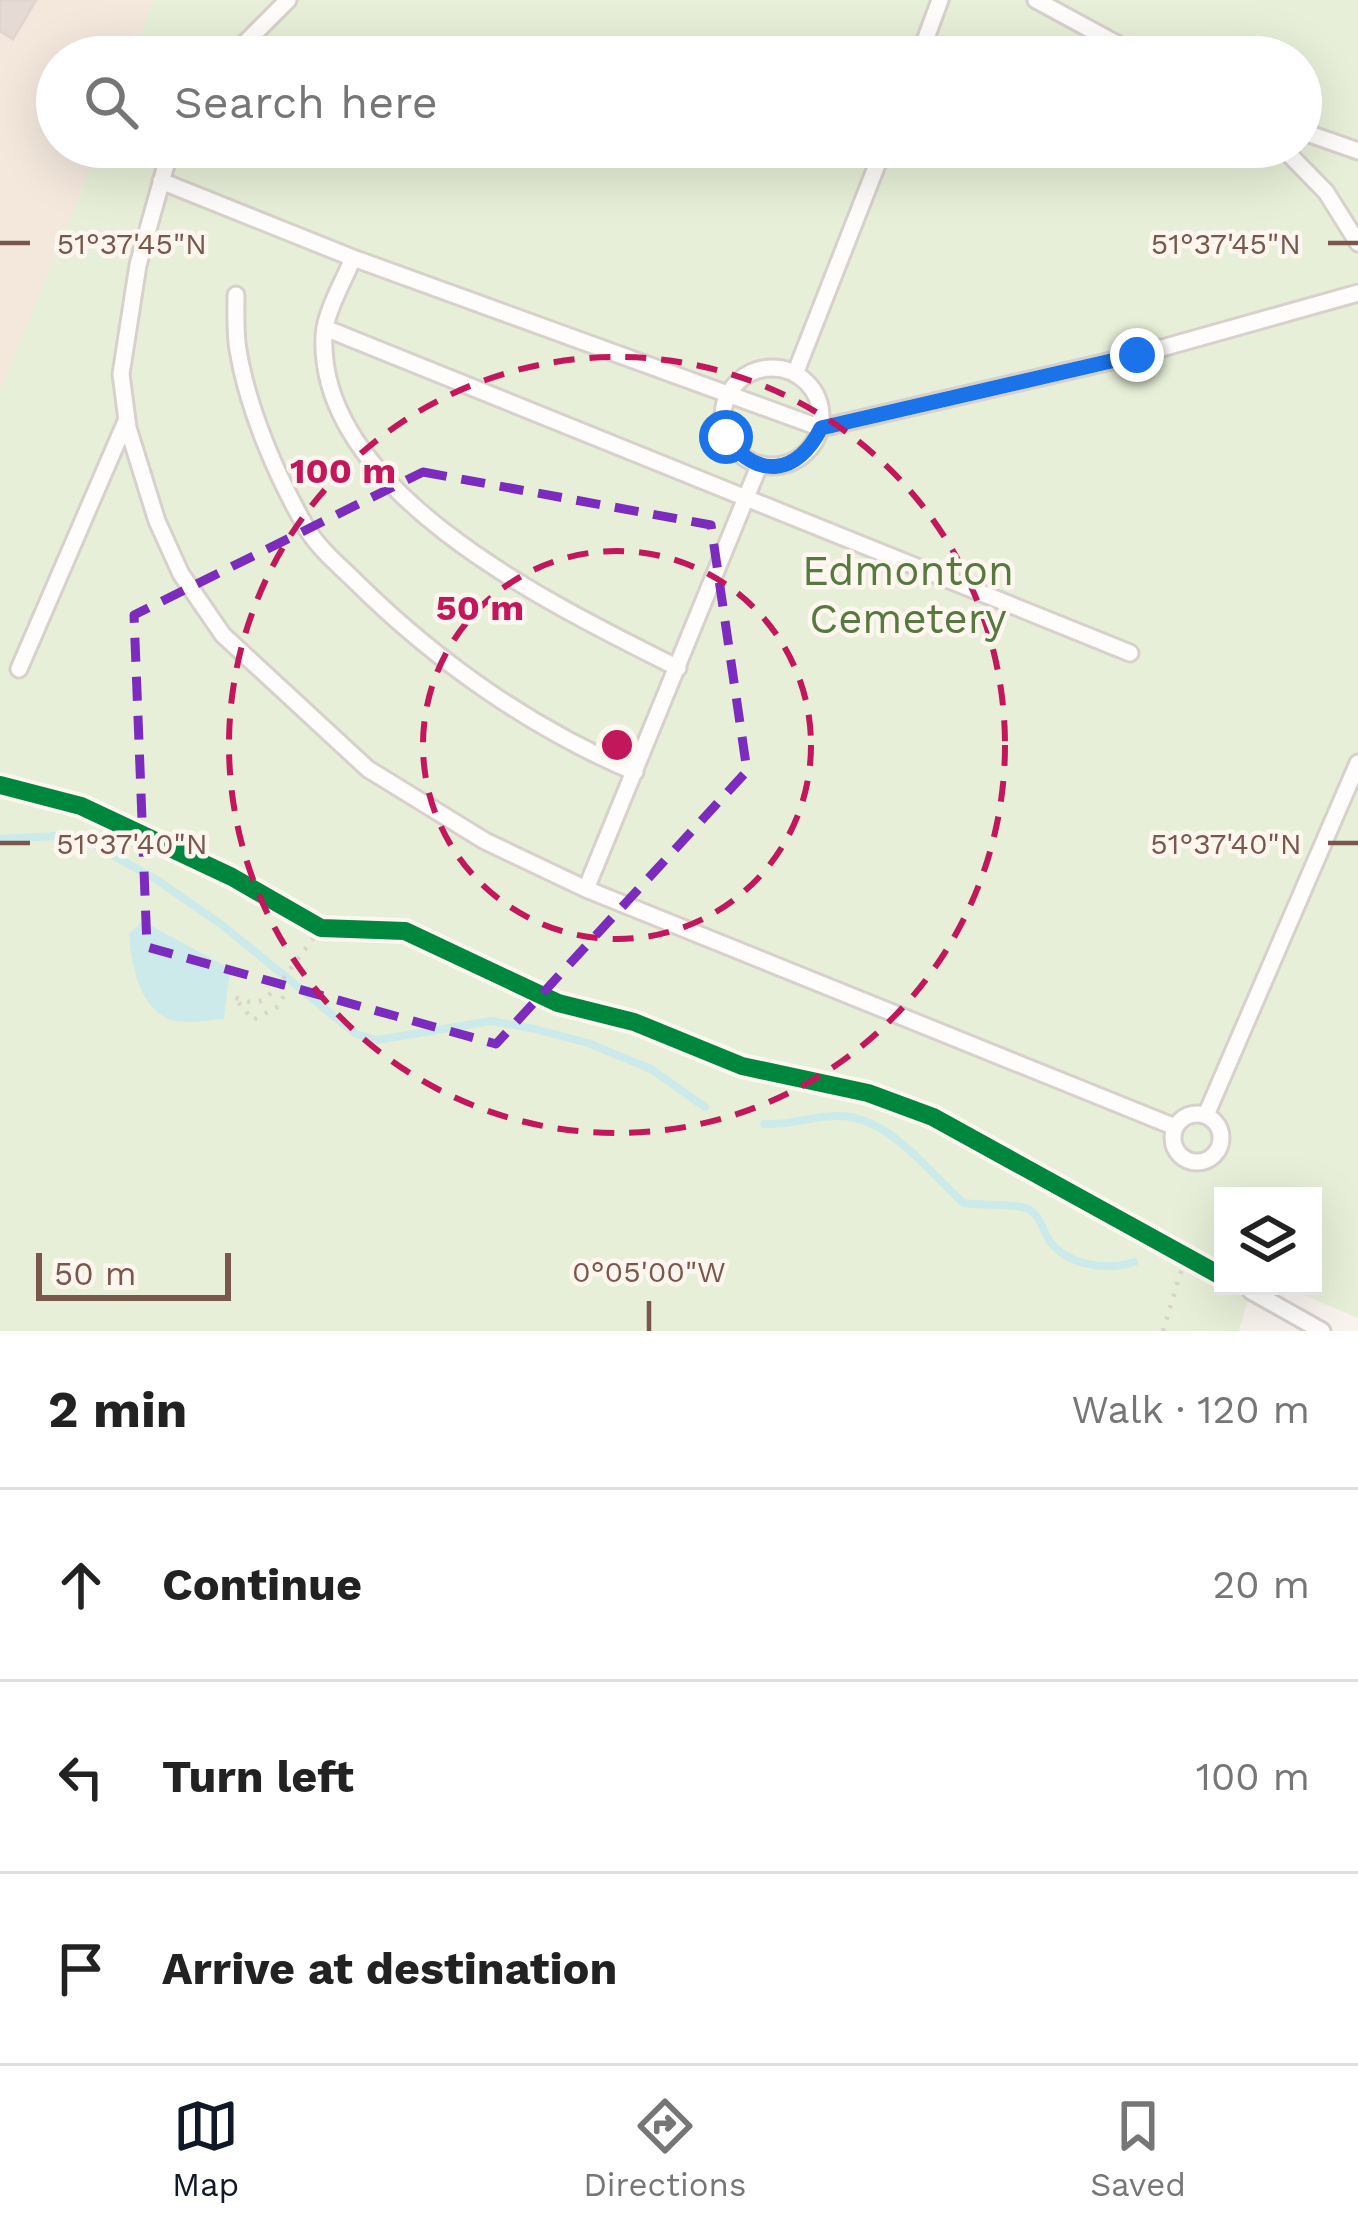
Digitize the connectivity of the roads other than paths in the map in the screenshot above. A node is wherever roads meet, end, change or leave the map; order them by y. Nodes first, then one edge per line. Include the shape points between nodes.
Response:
1 (288, 0) edge
2 (940, 0) edge
3 (1036, 0) edge
4 (252, 36) edge
5 (927, 36) edge
6 (1103, 36) edge
7 (1322, 138) edge
8 (1358, 152) edge
9 (165, 168) edge
10 (875, 168) edge
11 (1303, 168) edge
12 (161, 181) junction
13 (1358, 243) edge
14 (353, 258) junction
15 (1358, 293) edge
16 (236, 296) dead end
17 (325, 328) junction
18 (795, 374) junction
19 (728, 394) junction
20 (128, 419) junction
21 (821, 428) junction
22 (759, 466) junction
23 (743, 499) junction
24 (1130, 653) dead end
25 (678, 668) junction
26 (20, 669) dead end
27 (1358, 763) edge
28 (635, 772) junction
29 (586, 889) junction
30 (1206, 1115) junction
31 (1174, 1127) junction
32 (1258, 1295) edge
33 (1322, 1331) edge

1 - 4 lane
2 - 5 lane
3 - 6 lane
7 - 8 lane
9 - 12 lane
10 - 18 lane
11 - 13 lane
12 - 14 lane
12 - 20 lane via 122,374
14 - 17 lane
14 - 19 lane
15 - 21 lane via 1137,355
16 - 28 lane via 238,349 256,413 308,531 462,672 555,733
17 - 23 lane
17 - 25 lane via 328,380 342,420 393,487 493,566
18 - 19 lane via 776,367 748,373
18 - 21 lane via 819,400
19 - 21 lane
19 - 22 lane via 726,437
20 - 26 lane
20 - 29 lane via 157,521 223,635 368,769 485,841
21 - 22 lane via 809,452 786,466
22 - 23 lane
23 - 24 lane
23 - 25 lane
25 - 28 lane
27 - 30 lane
28 - 29 lane
29 - 31 lane
30 - 31 lane via 1188,1115
30 - 31 lane via 1221,1142 1198,1162 1173,1144
32 - 33 lane

